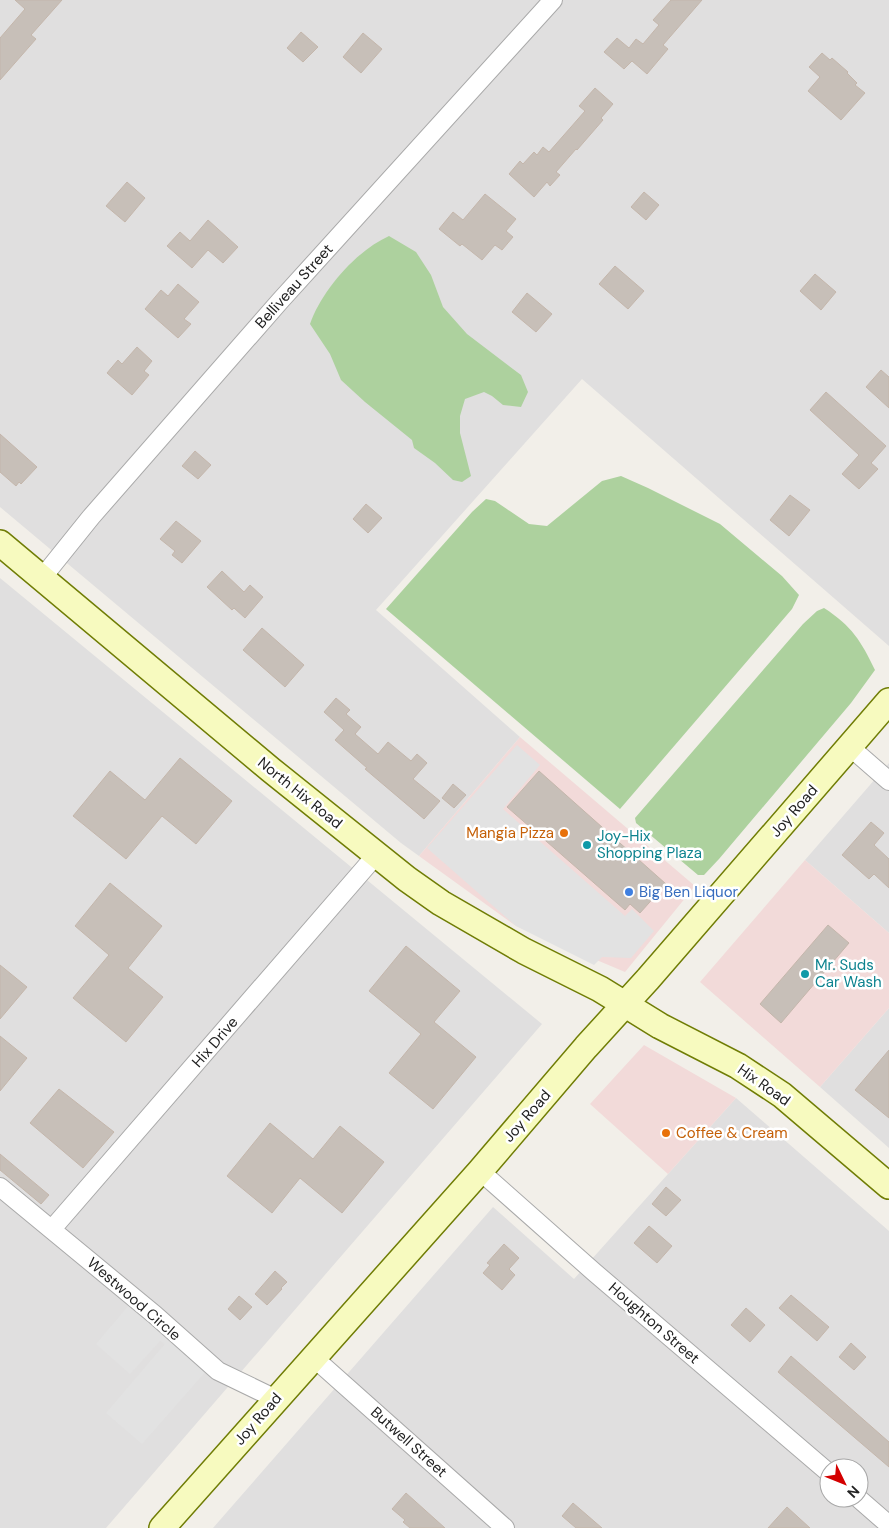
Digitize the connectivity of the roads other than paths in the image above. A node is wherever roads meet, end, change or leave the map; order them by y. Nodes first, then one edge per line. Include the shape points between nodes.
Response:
1 (553, 0) edge
2 (0, 543) edge
3 (42, 578) junction
4 (889, 701) edge
5 (850, 747) junction
6 (889, 781) edge
7 (377, 854) junction
8 (625, 1005) junction
9 (480, 1171) junction
10 (889, 1186) edge
11 (0, 1187) edge
12 (52, 1229) junction
13 (313, 1357) junction
14 (276, 1399) junction
15 (819, 1464) edge
16 (869, 1507) edge
17 (889, 1524) edge
18 (162, 1528) edge
19 (505, 1528) edge

1 - 3 street, Belliveau Street via 280,300
2 - 3 street, North Hix Road
3 - 7 street, North Hix Road via 271,770
4 - 5 street, Joy Road
5 - 6 street
5 - 8 street, Joy Road
7 - 8 street, North Hix Road via 441,903
7 - 12 street, Hix Drive
8 - 9 street, Joy Road
8 - 10 street, Hix Road via 738,1066 782,1095
9 - 13 street, Joy Road
9 - 15 street, Houghton Street
11 - 12 street, Westwood Circle
12 - 14 street, Westwood Circle via 218,1371
13 - 14 street, Joy Road
13 - 19 street, Butwell Street
14 - 18 street, Joy Road
16 - 17 street

